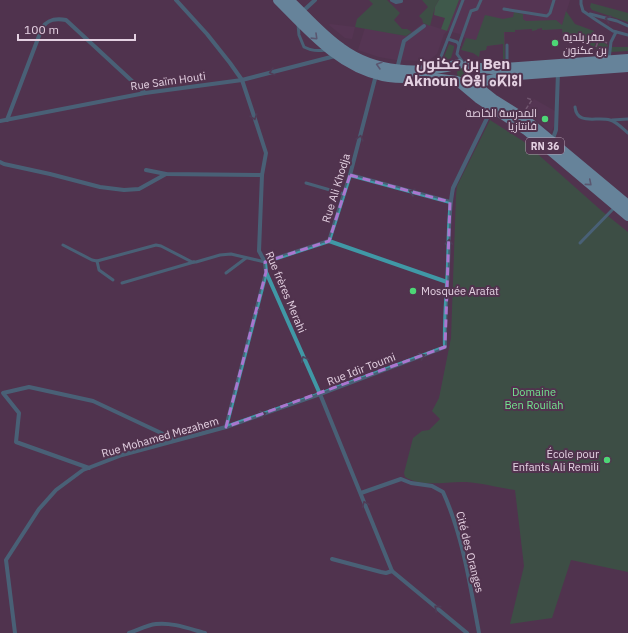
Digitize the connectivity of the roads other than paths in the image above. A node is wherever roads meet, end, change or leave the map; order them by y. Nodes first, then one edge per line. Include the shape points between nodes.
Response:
1 (176, 0) edge
2 (278, 0) edge
3 (289, 0) edge
4 (315, 0) edge
5 (392, 0) edge
6 (463, 0) edge
7 (481, 0) edge
8 (554, 0) edge
9 (582, 0) edge
10 (401, 1) edge
11 (504, 9) dead end
12 (588, 14) junction
13 (300, 16) junction
14 (424, 26) dead end
15 (628, 26) edge
16 (616, 32) junction
17 (628, 34) edge
18 (448, 39) junction
19 (506, 45) dead end
20 (459, 46) junction
21 (333, 52) junction
22 (628, 59) edge
23 (608, 61) junction
24 (464, 64) junction
25 (628, 67) edge
26 (507, 68) junction
27 (396, 69) junction
28 (423, 70) junction
29 (558, 72) junction
30 (376, 74) junction
31 (490, 79) junction
32 (242, 80) junction
33 (464, 81) junction
34 (484, 92) junction
35 (145, 93) junction
36 (575, 107) dead end
37 (492, 108) junction
38 (628, 118) edge
39 (6, 120) junction
40 (610, 120) junction
41 (0, 121) edge
42 (628, 133) edge
43 (552, 141) junction
44 (0, 162) edge
45 (146, 170) dead end
46 (166, 174) junction
47 (262, 175) junction
48 (350, 175) junction
49 (306, 183) dead end
50 (344, 194) junction
51 (450, 202) junction
52 (628, 205) edge
53 (616, 206) junction
54 (628, 216) edge
55 (329, 242) junction
56 (580, 243) dead end
57 (64, 245) dead end
58 (246, 258) junction
59 (97, 261) junction
60 (196, 262) junction
61 (265, 262) junction
62 (266, 272) junction
63 (226, 273) dead end
64 (113, 280) dead end
65 (447, 282) junction
66 (122, 283) dead end
67 (320, 394) junction
68 (226, 427) junction
69 (176, 440) junction
70 (89, 468) junction
71 (361, 493) junction
72 (332, 559) dead end
73 (392, 571) junction
74 (15, 633) edge
75 (129, 633) edge
76 (205, 633) edge
77 (467, 633) edge
78 (479, 633) edge

1 - 32 street, Rue frères Merahi via 207,34
2 - 13 main road
3 - 13 main road
4 - 13 street
5 - 10 street
6 - 18 lane
7 - 20 lane via 478,7 470,11
8 - 11 lane via 547,16
9 - 12 lane via 582,8
15 -> 12 lane
12 - 16 lane
13 -> 21 main road
13 - 21 lane via 299,35 304,47
27 -> 13 main road via 369,62 342,49
14 - 27 street via 404,40
16 - 17 lane
16 - 23 lane via 610,44
18 - 20 lane via 457,42
18 - 28 lane via 437,64
19 - 26 lane
20 - 24 lane via 459,58
21 - 30 main road
21 -> 32 street, Rue Saïm Houti
22 - 23 main road
23 - 26 main road
24 - 26 main road via 486,69
24 - 28 main road
24 - 33 main road via 472,72
24 - 33 main road via 453,71 454,76
25 - 29 main road
27 - 28 main road
29 - 31 main road
29 - 43 street via 556,130
30 - 33 main road
48 -> 30 street, Rue Ali Khodja
31 - 33 main road via 481,82
31 - 34 main road via 485,85
32 - 35 street, Rue Saïm Houti
32 -> 47 street, Rue frères Merahi via 266,153
33 - 34 main road, RN 36
33 - 37 main road, RN 36 via 473,94
34 - 43 main road, RN 36 via 525,119
35 - 39 street, Rue Saïm Houti
35 - 39 street via 66,20 58,18 45,23 42,28
36 - 40 lane via 577,114 582,118
37 - 51 street, Rue Idir Toumi via 452,188
37 -> 53 main road, RN 36 via 526,130
38 - 40 lane
39 - 41 street, Rue Saïm Houti
40 - 42 lane
43 - 52 main road, RN 36
44 - 46 street via 100,187 124,190 139,189
45 - 46 street
46 - 47 street
47 - 61 street, Rue frères Merahi via 259,251
48 - 50 street, Rue Ali Khodja
51 -> 48 street
49 - 50 lane
50 - 55 street, Rue Ali Khodja
65 -> 51 street, Rue Idir Toumi
53 - 54 main road, RN 36
53 - 56 lane
55 - 61 street
55 - 65 street
57 - 59 lane
58 - 60 lane via 231,254
58 - 61 lane
58 - 63 lane
59 - 60 lane via 156,245
59 - 64 lane via 99,270
60 - 66 lane
61 - 62 street, Rue frères Merahi
67 -> 62 street, Rue frères Merahi
62 -> 68 street, Rue Mohamed Mezahem
67 -> 65 street, Rue Idir Toumi via 445,347
68 -> 67 street
67 - 71 street, Rue Idir Toumi
68 - 69 street, Rue Mohamed Mezahem
69 - 70 street, Rue Mohamed Mezahem via 122,455
69 - 70 street via 93,401 29,387 3,393 19,412 16,442
70 - 74 street, Rue Mohamed Mezahem via 56,490 39,509 6,560
73 -> 71 street, Rue Idir Toumi
71 - 78 street, Cité des Oranges via 401,479 432,486 443,492 464,553
72 - 73 street via 381,572
77 -> 73 street, Rue Idir Toumi
75 - 76 street via 155,624

